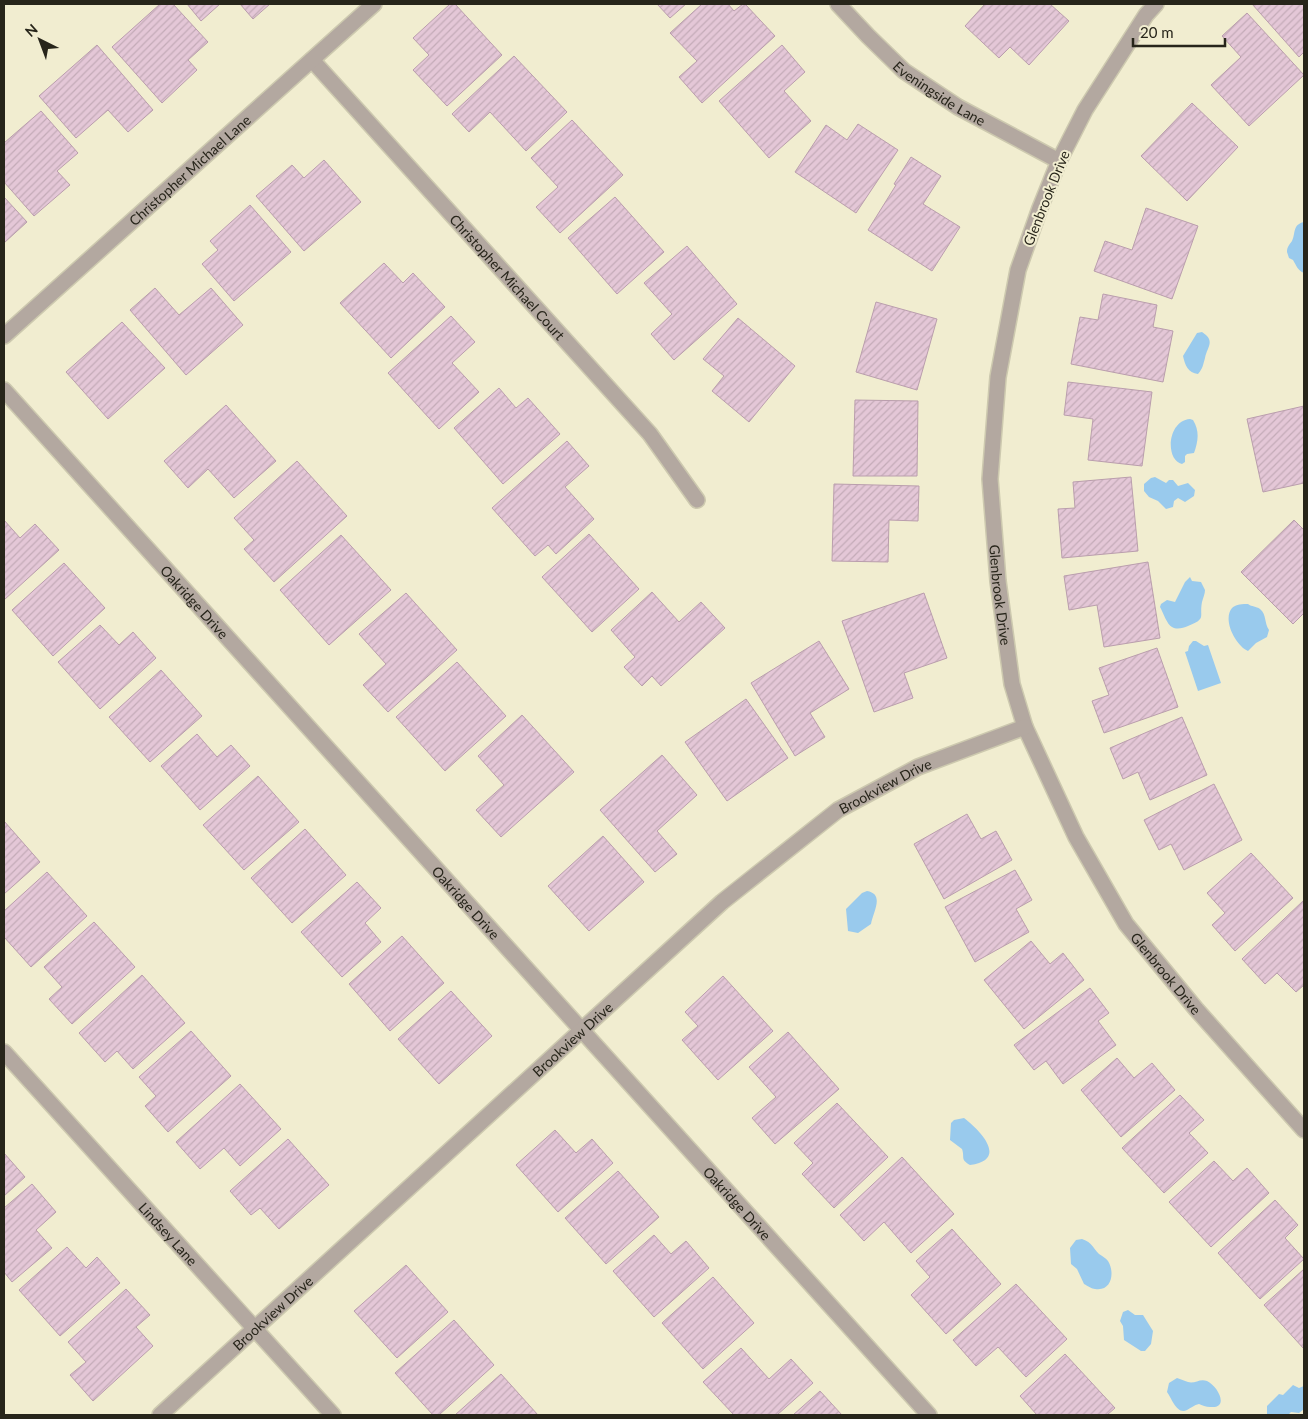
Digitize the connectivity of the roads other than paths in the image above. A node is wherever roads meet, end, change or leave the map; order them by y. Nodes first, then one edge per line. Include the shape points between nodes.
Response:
1 (374, 4) edge
2 (838, 4) edge
3 (1156, 4) edge
4 (312, 60) junction
5 (1059, 161) junction
6 (4, 336) edge
7 (4, 390) edge
8 (697, 500) dead end
9 (1025, 727) junction
10 (582, 1030) junction
11 (4, 1052) edge
12 (1304, 1130) edge
13 (254, 1329) junction
14 (160, 1415) edge
15 (333, 1415) edge
16 (929, 1415) edge

1 - 4 street, Christopher Michael Lane
2 - 5 street, Eveningside Lane via 904,71 958,107
3 - 5 street, Glenbrook Drive via 1085,110
4 - 6 street, Christopher Michael Lane
4 - 8 street, Christopher Michael Court via 650,434
5 - 9 street, Glenbrook Drive via 1018,270 998,377 990,479 998,581 1012,684
7 - 10 street, Oakridge Drive
9 - 10 street, Brookview Drive via 918,767 838,810 722,902
9 - 12 street, Glenbrook Drive via 1076,837 1126,924 1196,1009
10 - 13 street, Brookview Drive
10 - 16 street, Oakridge Drive
11 - 13 street, Lindsey Lane
13 - 14 street, Brookview Drive
13 - 15 street, Lindsey Lane

